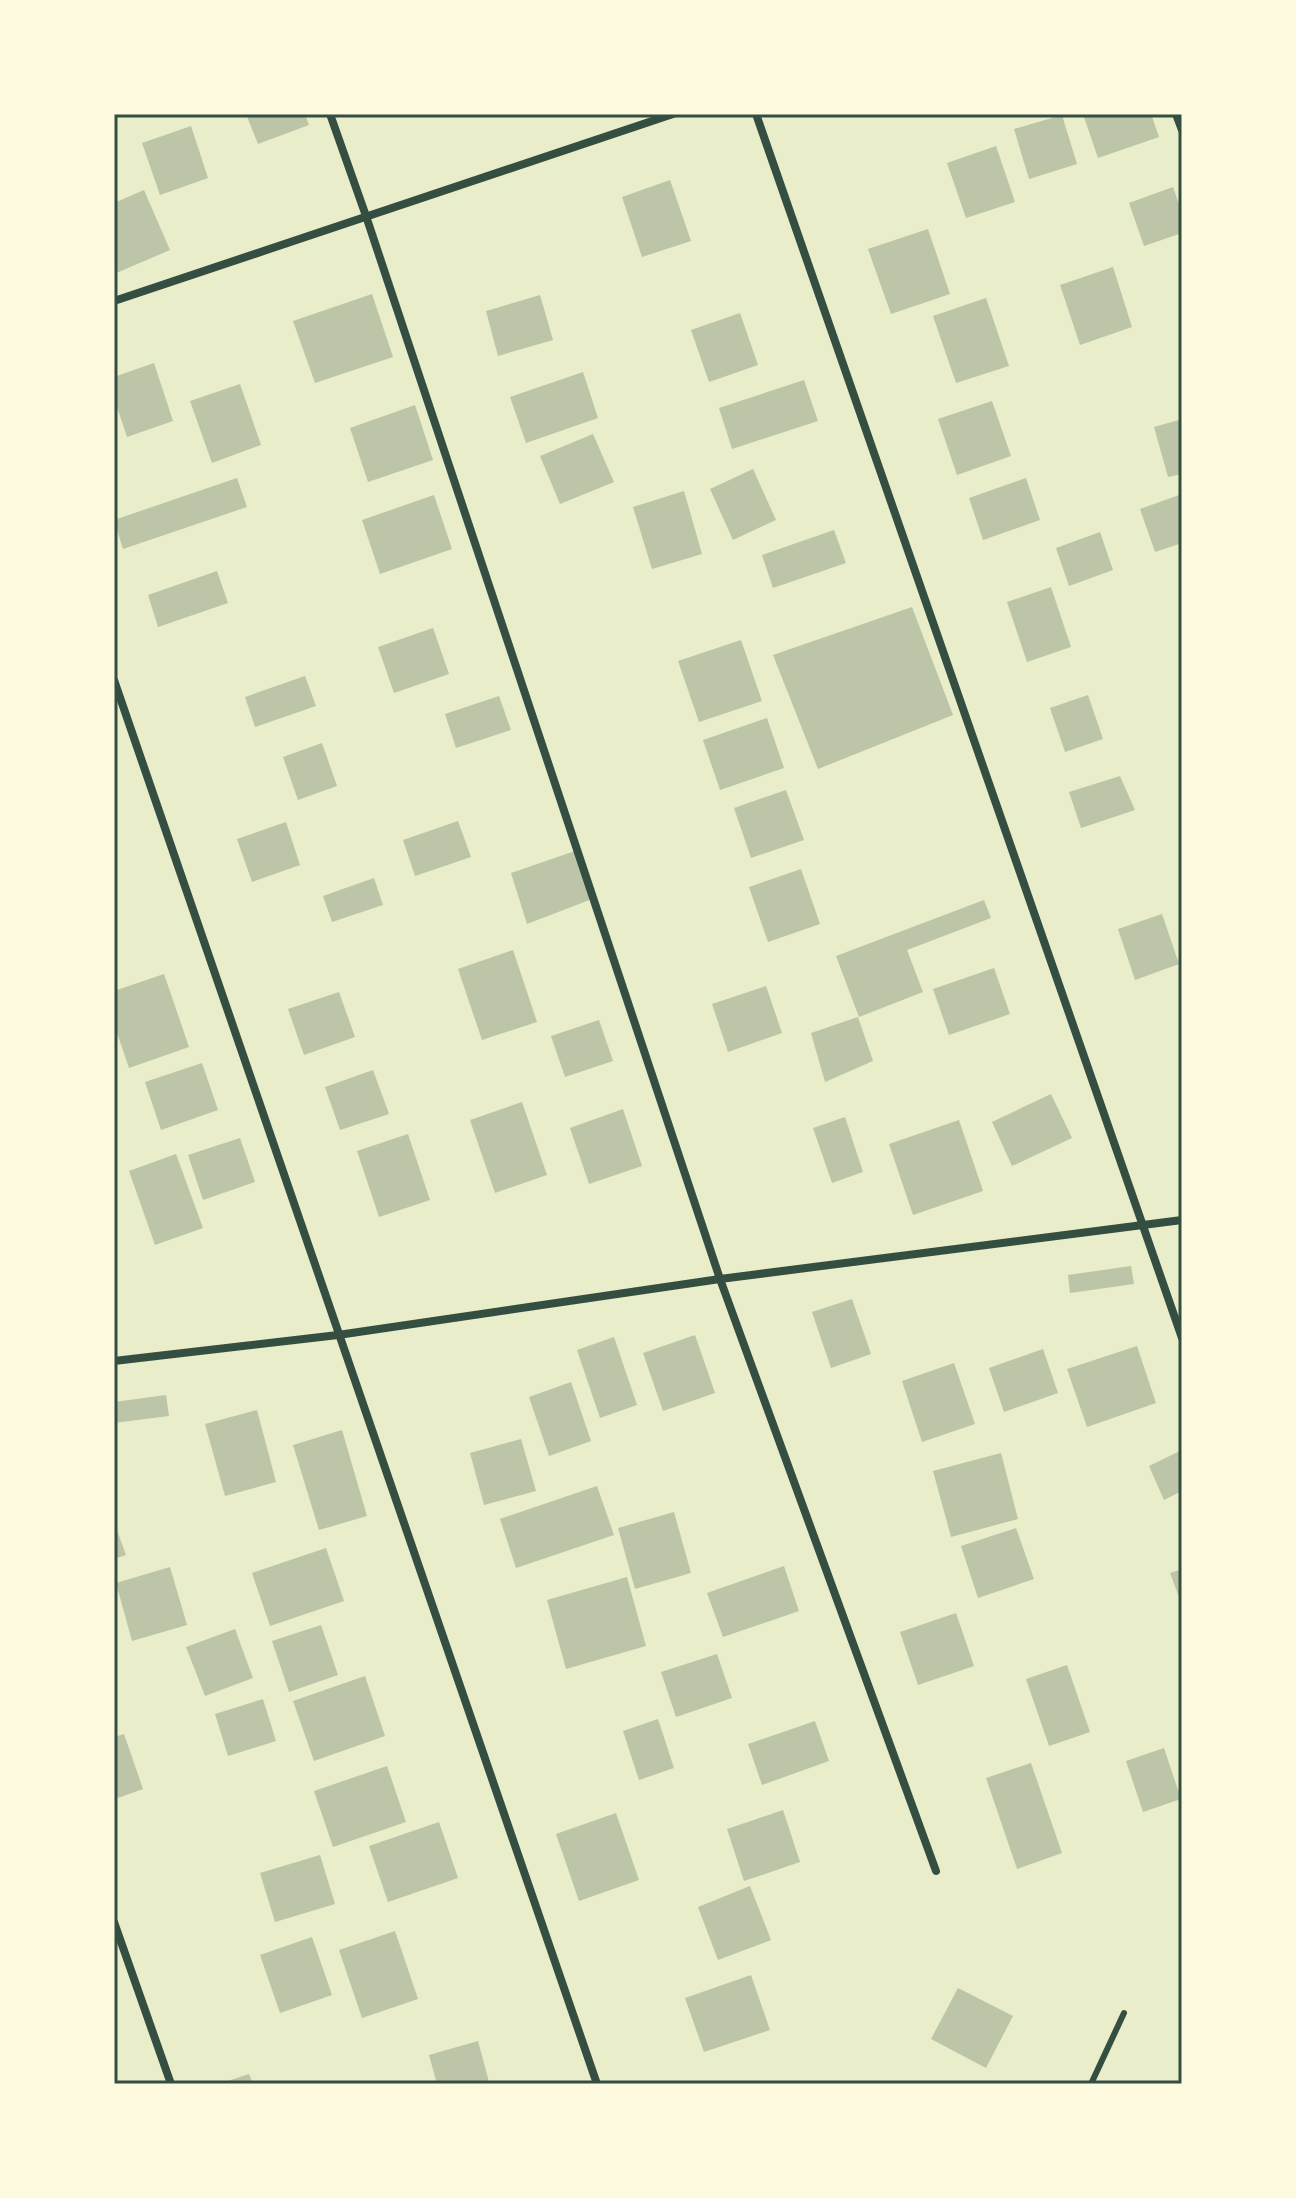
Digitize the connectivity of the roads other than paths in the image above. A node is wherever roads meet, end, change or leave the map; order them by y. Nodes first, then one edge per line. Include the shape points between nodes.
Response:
1 (330, 114) edge
2 (673, 114) edge
3 (756, 114) edge
4 (1176, 114) edge
5 (1182, 130) edge
6 (366, 216) junction
7 (114, 301) edge
8 (114, 680) edge
9 (1182, 1220) edge
10 (1143, 1225) junction
11 (720, 1279) junction
12 (338, 1335) junction
13 (1182, 1338) edge
14 (114, 1361) edge
15 (936, 1871) dead end
16 (114, 1922) edge
17 (1124, 2013) dead end
18 (171, 2084) edge
19 (597, 2084) edge
20 (1091, 2084) edge

1 - 6 street
2 - 6 street
3 - 10 street
4 - 5 street
6 - 7 street
6 - 11 street
8 - 12 street
9 - 10 street
10 - 11 street
10 - 13 street
11 - 12 street
11 - 15 street
12 - 14 street
12 - 19 street
16 - 18 street
17 - 20 lane

